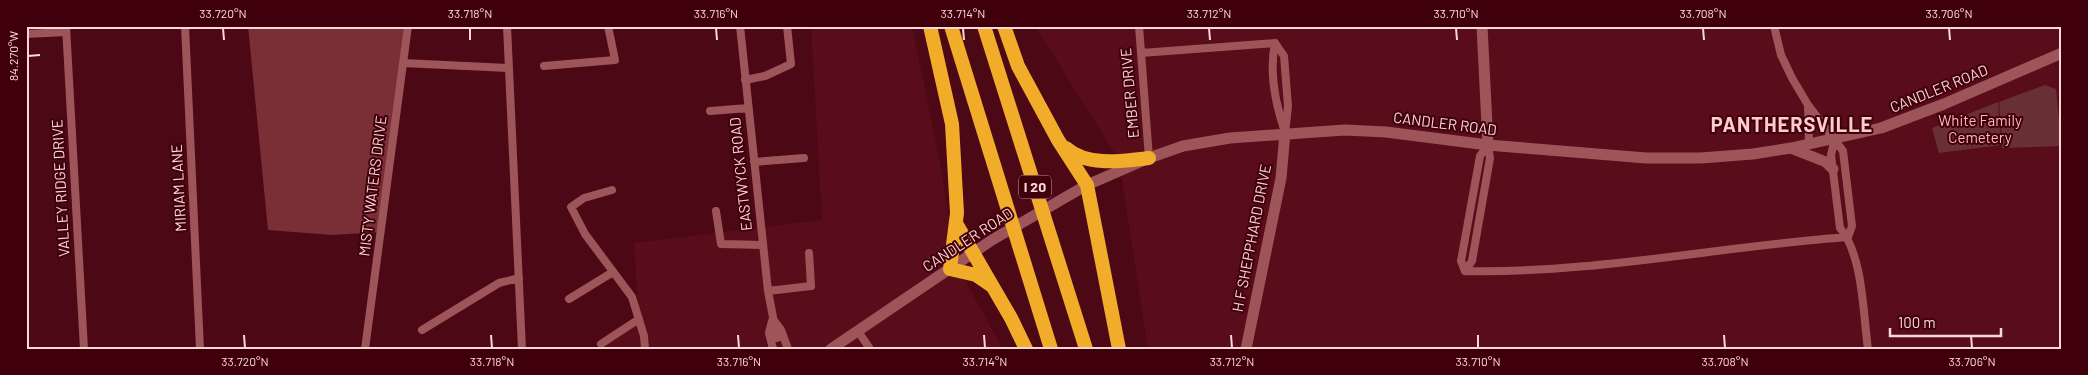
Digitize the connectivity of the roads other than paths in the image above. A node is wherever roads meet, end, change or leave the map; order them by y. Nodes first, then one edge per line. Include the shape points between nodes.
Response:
1 (185, 26) edge
2 (408, 26) edge
3 (506, 26) edge
4 (608, 26) edge
5 (740, 26) edge
6 (787, 26) edge
7 (930, 26) edge
8 (952, 26) edge
9 (984, 26) edge
10 (1004, 26) edge
11 (1139, 26) edge
12 (1482, 26) edge
13 (1774, 26) edge
14 (66, 29) edge
15 (26, 34) edge
16 (1275, 43) junction
17 (1141, 53) junction
18 (2062, 54) edge
19 (403, 62) junction
20 (544, 66) dead end
21 (508, 68) junction
22 (745, 80) junction
23 (1808, 105) junction
24 (748, 108) junction
25 (710, 111) dead end
26 (1285, 132) junction
27 (1835, 138) junction
28 (1058, 140) junction
29 (1809, 144) junction
30 (1488, 145) junction
31 (1792, 148) junction
32 (804, 158) dead end
33 (1149, 158) junction
34 (754, 162) junction
35 (1833, 170) junction
36 (1087, 185) junction
37 (612, 190) dead end
38 (716, 211) dead end
39 (957, 224) junction
40 (1848, 237) junction
41 (763, 245) junction
42 (809, 253) dead end
43 (973, 254) junction
44 (950, 269) junction
45 (613, 272) junction
46 (519, 278) junction
47 (992, 286) junction
48 (768, 291) junction
49 (569, 299) dead end
50 (773, 319) junction
51 (639, 320) junction
52 (422, 330) dead end
53 (858, 331) junction
54 (776, 342) edge
55 (601, 344) dead end
56 (84, 349) edge
57 (200, 349) edge
58 (365, 349) edge
59 (522, 349) edge
60 (645, 349) edge
61 (788, 349) edge
62 (831, 349) edge
63 (870, 349) edge
64 (1026, 349) edge
65 (1051, 349) edge
66 (1086, 349) edge
67 (1119, 349) edge
68 (1246, 349) edge
69 (1868, 349) edge

1 - 57 street, MIRIAM LANE
2 - 19 street, MISTY WATERS DRIVE
3 - 21 street
4 - 20 street via 614,60
5 - 22 street, EASTWYCK ROAD
6 - 22 street via 791,64 765,76
7 - 39 highway via 952,124
8 - 65 highway, I 20
9 - 66 highway, I 20
10 - 28 highway via 1018,66
11 - 17 street, EMBER DRIVE
12 - 30 main road
13 - 23 street via 1790,74
14 - 15 street
14 - 56 street, VALLEY RIDGE DRIVE
16 - 17 street
16 - 26 street via 1272,58 1276,106
16 - 26 street via 1284,56 1288,106
17 - 33 street, EMBER DRIVE
18 - 27 main road, CANDLER ROAD via 1909,118
19 - 21 street
19 - 58 street, MISTY WATERS DRIVE
21 - 46 street
22 - 24 street, EASTWYCK ROAD
23 - 27 street
23 - 29 street
24 - 25 street
24 - 34 street, EASTWYCK ROAD
26 - 30 main road, CANDLER ROAD via 1386,132
26 - 33 main road, CANDLER ROAD via 1208,141
26 - 68 main road, H F SHEPPHARD DRIVE via 1281,178
27 - 29 main road, CANDLER ROAD
27 - 35 street via 1831,154
27 - 40 street via 1843,151 1852,226
28 - 33 highway via 1070,152 1081,157 1124,161
28 - 36 highway
29 - 31 main road, CANDLER ROAD
30 - 31 main road, CANDLER ROAD via 1646,158 1701,158
30 - 40 street via 1490,158 1472,261 1465,271 1532,270
31 - 35 main road via 1826,162
32 - 34 street
33 - 36 main road, CANDLER ROAD
34 - 41 street, EASTWYCK ROAD
35 - 40 street via 1840,228
36 - 43 main road, CANDLER ROAD
36 - 67 highway
37 - 45 street via 584,198 571,207 585,234
38 - 41 street via 721,244
39 - 43 highway
39 - 44 highway
40 - 69 street via 1857,266
41 - 48 street, EASTWYCK ROAD
42 - 48 street via 811,286
43 - 44 main road, CANDLER ROAD
43 - 47 highway
44 - 47 highway via 976,275
44 - 53 main road, CANDLER ROAD
45 - 49 street
45 - 51 street via 632,297
46 - 52 street via 498,283
46 - 59 street
47 - 64 highway
48 - 50 street, EASTWYCK ROAD
50 - 54 street, EASTWYCK ROAD via 769,333
50 - 54 street, EASTWYCK ROAD via 781,330
51 - 55 street
51 - 60 street
53 - 62 main road, CANDLER ROAD
53 - 63 street
54 - 61 street, EASTWYCK ROAD

